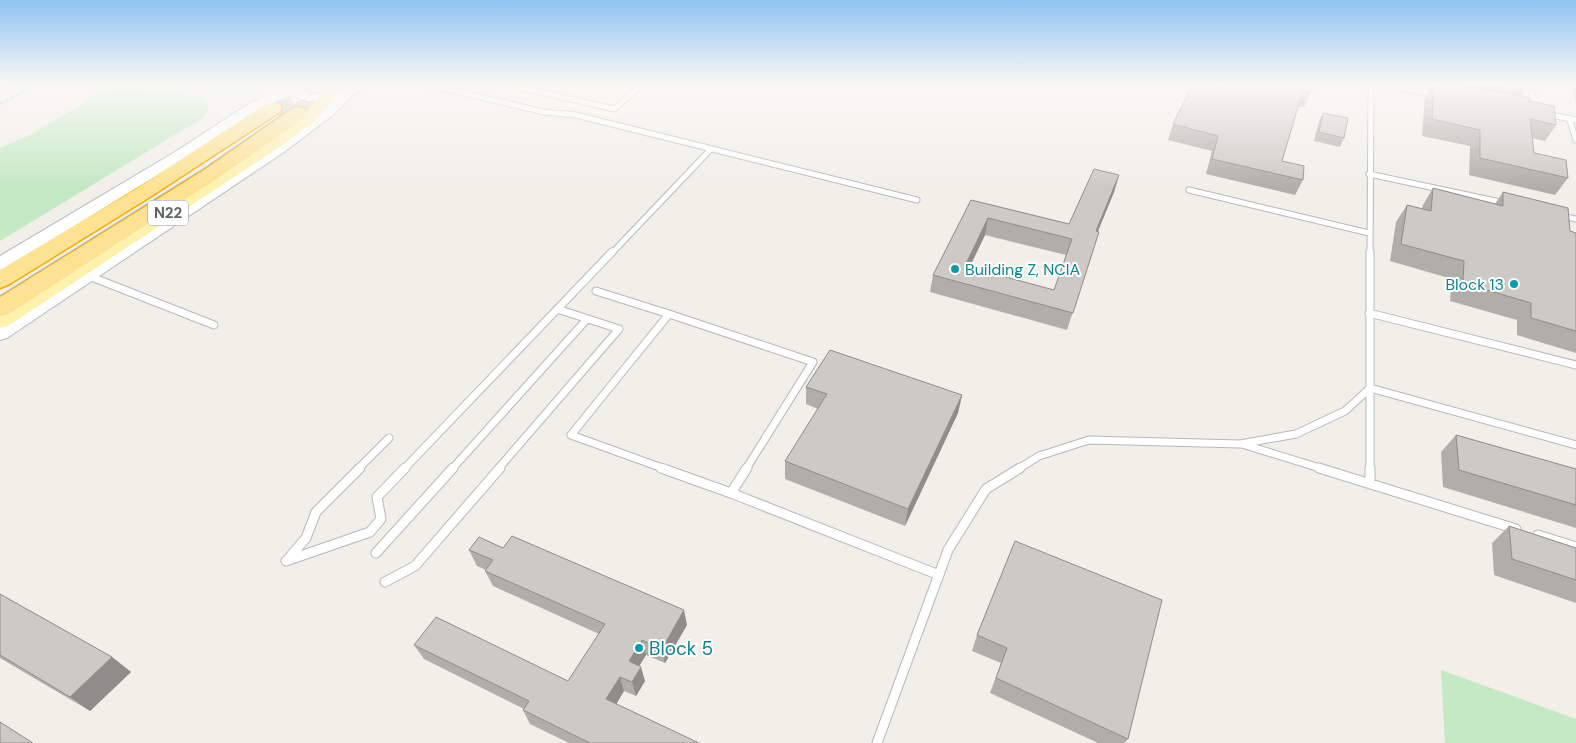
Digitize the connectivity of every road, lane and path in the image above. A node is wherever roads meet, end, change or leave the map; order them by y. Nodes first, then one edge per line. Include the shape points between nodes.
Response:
1 (1569, 118) edge
2 (244, 119) edge
3 (249, 119) tunnel mouth
4 (291, 119) tunnel mouth
5 (308, 119) tunnel mouth
6 (319, 119) tunnel mouth
7 (590, 119) edge
8 (1370, 119) edge
9 (1576, 140) edge
10 (710, 150) junction
11 (1369, 174) junction
12 (1189, 190) dead end
13 (917, 200) dead end
14 (1510, 204) edge
15 (1557, 215) edge
16 (1576, 219) edge
17 (1369, 233) junction
18 (0, 264) edge
19 (88, 276) junction
20 (0, 280) edge
21 (596, 291) dead end
22 (0, 308) edge
23 (557, 309) junction
24 (669, 314) junction
25 (1369, 314) junction
26 (587, 319) junction
27 (0, 321) edge
28 (214, 325) dead end
29 (0, 333) edge
30 (1576, 365) edge
31 (1370, 388) junction
32 (389, 438) dead end
33 (1240, 444) junction
34 (1576, 445) edge
35 (1370, 484) junction
36 (731, 493) junction
37 (1576, 547) edge
38 (376, 553) dead end
39 (939, 575) junction
40 (385, 582) dead end
41 (877, 743) edge

1 - 9 lane
2 - 18 street
3 - 20 highway via 200,157
4 - 22 highway via 211,174
5 - 27 main road, N22
6 - 19 street via 194,207
7 - 10 lane
8 - 11 lane
10 - 13 lane
10 - 23 lane
11 - 14 lane
11 - 17 lane
12 - 17 lane
15 - 16 lane
17 - 25 lane
19 - 28 lane
19 - 29 street
21 - 24 lane
23 - 26 lane
23 - 32 lane via 377,496 381,519 370,532 286,561 307,538 316,512
24 - 36 lane via 813,362
24 - 36 lane via 571,435
25 - 30 lane
25 - 31 lane
26 - 38 lane
26 - 40 lane via 619,329 414,566
31 - 33 lane via 1346,411 1296,434
31 - 34 lane
31 - 35 lane
33 - 35 lane
33 - 39 lane via 1089,440 1039,456 986,489 948,550
35 - 37 lane
36 - 39 lane
39 - 41 lane

